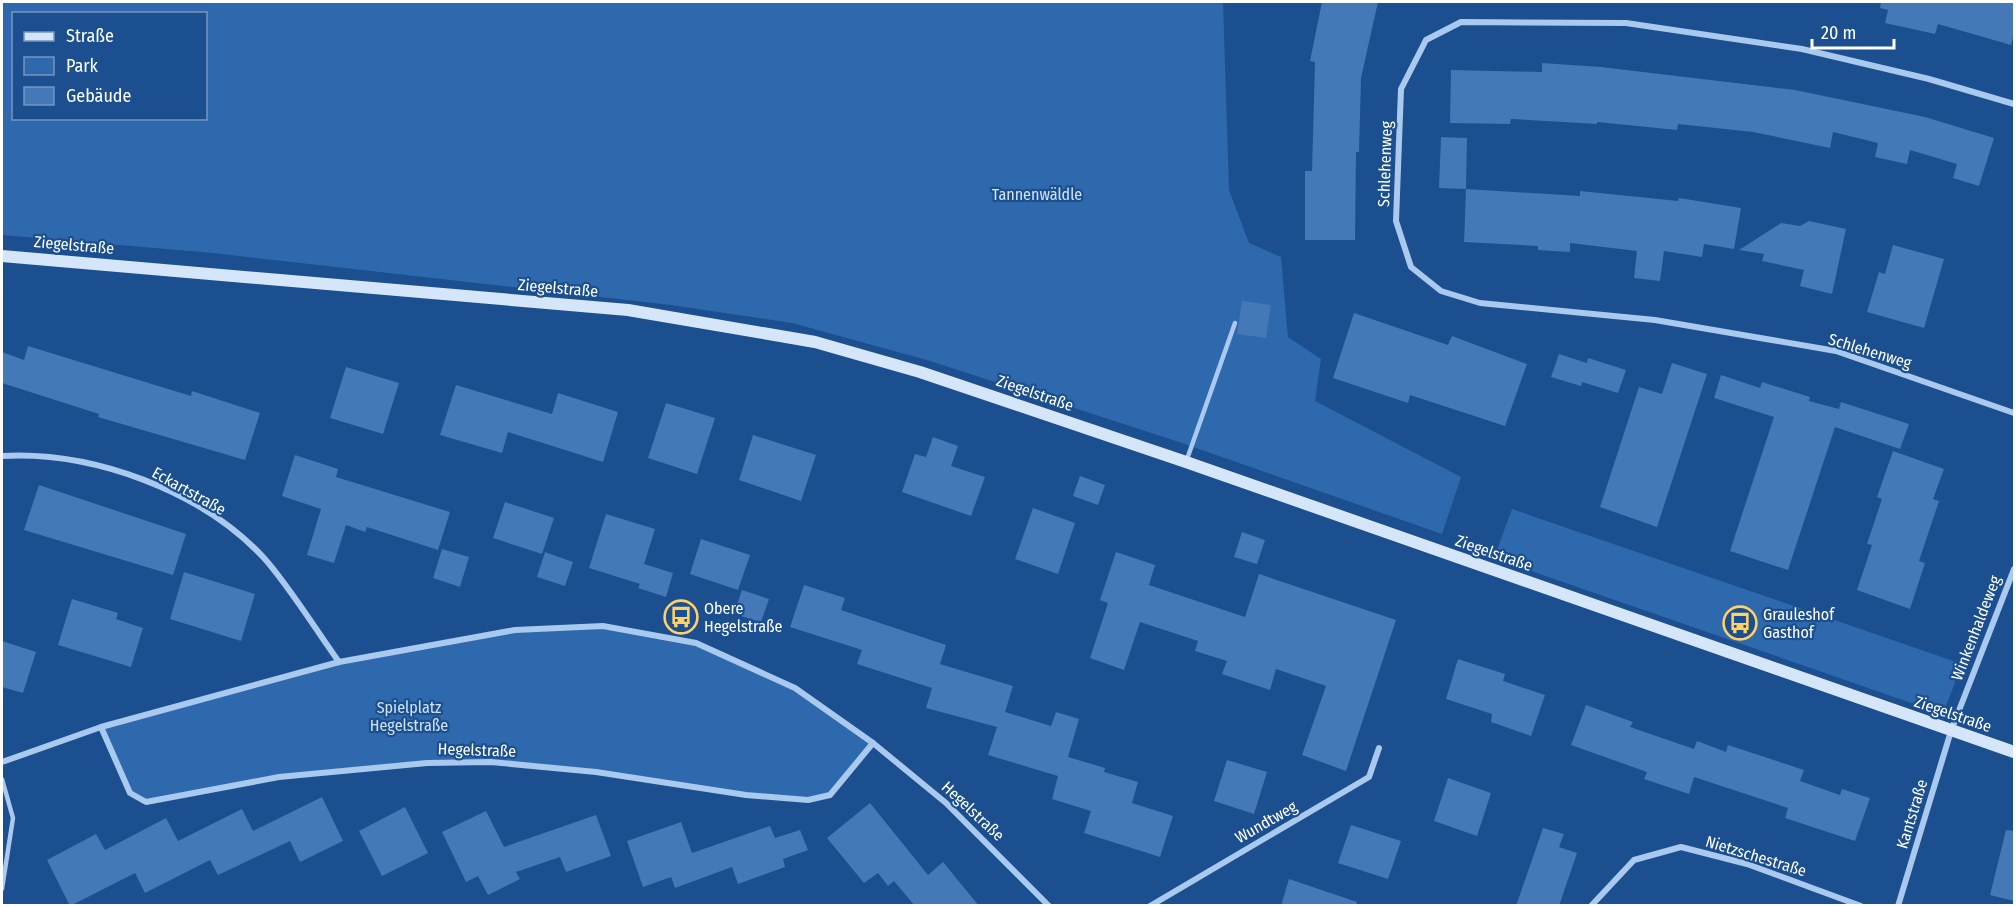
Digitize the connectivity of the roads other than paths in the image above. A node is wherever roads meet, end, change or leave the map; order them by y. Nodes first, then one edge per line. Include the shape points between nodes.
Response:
1 (2014, 104) edge
2 (2, 256) edge
3 (1235, 323) dead end
4 (2014, 413) edge
5 (2, 456) edge
6 (1186, 462) junction
7 (2014, 569) edge
8 (339, 662) junction
9 (101, 727) junction
10 (1951, 731) junction
11 (873, 743) junction
12 (1379, 748) dead end
13 (2014, 752) edge
14 (2, 762) edge
15 (2, 779) edge
16 (2, 890) edge
17 (1049, 906) edge
18 (1150, 906) edge
19 (1591, 906) edge
20 (1861, 906) edge
21 (1898, 906) edge

1 - 4 street, Schlehenweg via 1802,49 1626,23 1461,22 1426,40 1401,89 1396,221 1411,267 1441,291 1480,303 1655,320 1836,351
2 - 6 main road, Ziegelstraße via 628,310 791,338 920,372
3 - 6 lane
5 - 8 street, Eckartstraße via 91,462 154,484 217,519 263,558
6 - 10 main road, Ziegelstraße
7 - 10 street, Winkenhaldeweg
8 - 9 street, Hegelstraße
8 - 11 street, Hegelstraße via 515,630 603,626 696,643 795,688
9 - 11 street, Hegelstraße via 130,793 146,802 279,777 480,762 597,772 746,795 808,800 830,795
9 - 14 street, Hegelstraße
10 - 13 main road, Ziegelstraße
10 - 21 street, Kantstraße
11 - 17 street, Hegelstraße via 946,802
12 - 18 street, Wundtweg via 1369,777
15 - 16 lane via 13,818
19 - 20 street, Nietzschestraße via 1634,860 1681,848 1747,864

